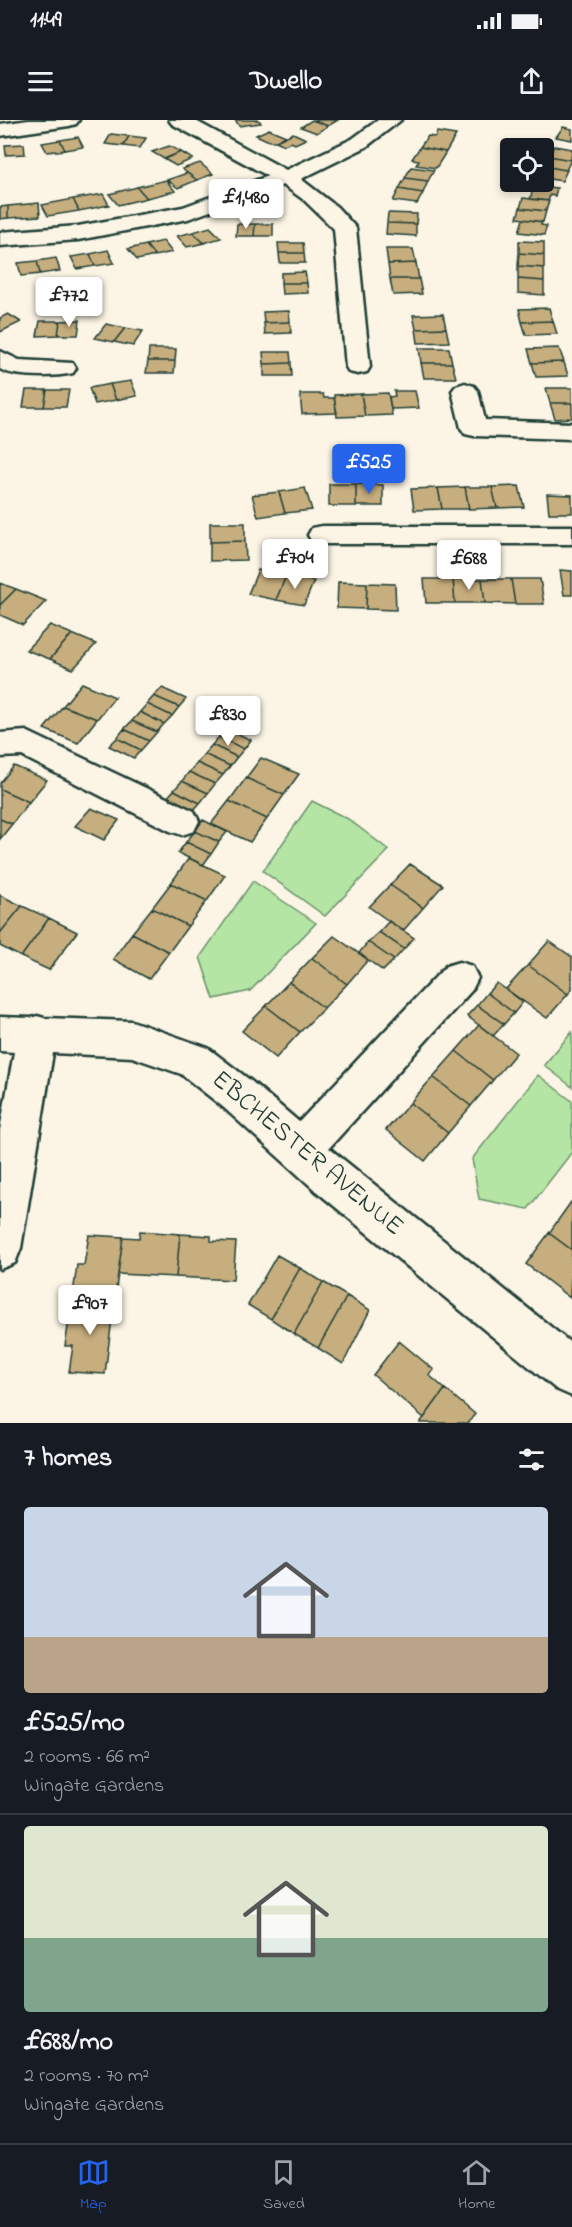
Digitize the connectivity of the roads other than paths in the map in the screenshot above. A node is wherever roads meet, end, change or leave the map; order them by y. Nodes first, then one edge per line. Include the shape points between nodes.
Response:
1 (69, 120) edge
2 (178, 120) edge
3 (391, 120) edge
4 (0, 130) edge
5 (284, 178) junction
6 (0, 239) edge
7 (0, 358) edge
8 (358, 367) dead end
9 (64, 368) dead end
10 (465, 391) dead end
11 (572, 431) edge
12 (322, 535) dead end
13 (572, 535) edge
14 (0, 745) edge
15 (182, 821) dead end
16 (459, 978) dead end
17 (18, 1033) edge
18 (300, 1150) junction
19 (0, 1248) edge
20 (572, 1373) edge

1 - 4 street
2 - 5 street
3 - 5 street via 350,148
5 - 6 street via 188,213 78,232
5 - 8 street via 334,214 345,228
7 - 9 street via 14,367
10 - 11 street via 474,428
12 - 13 street
14 - 15 street via 26,744
16 - 18 street
17 - 18 street, EBCHESTER AVENUE via 132,1039 194,1061
17 - 19 street
18 - 20 street, EBCHESTER AVENUE

